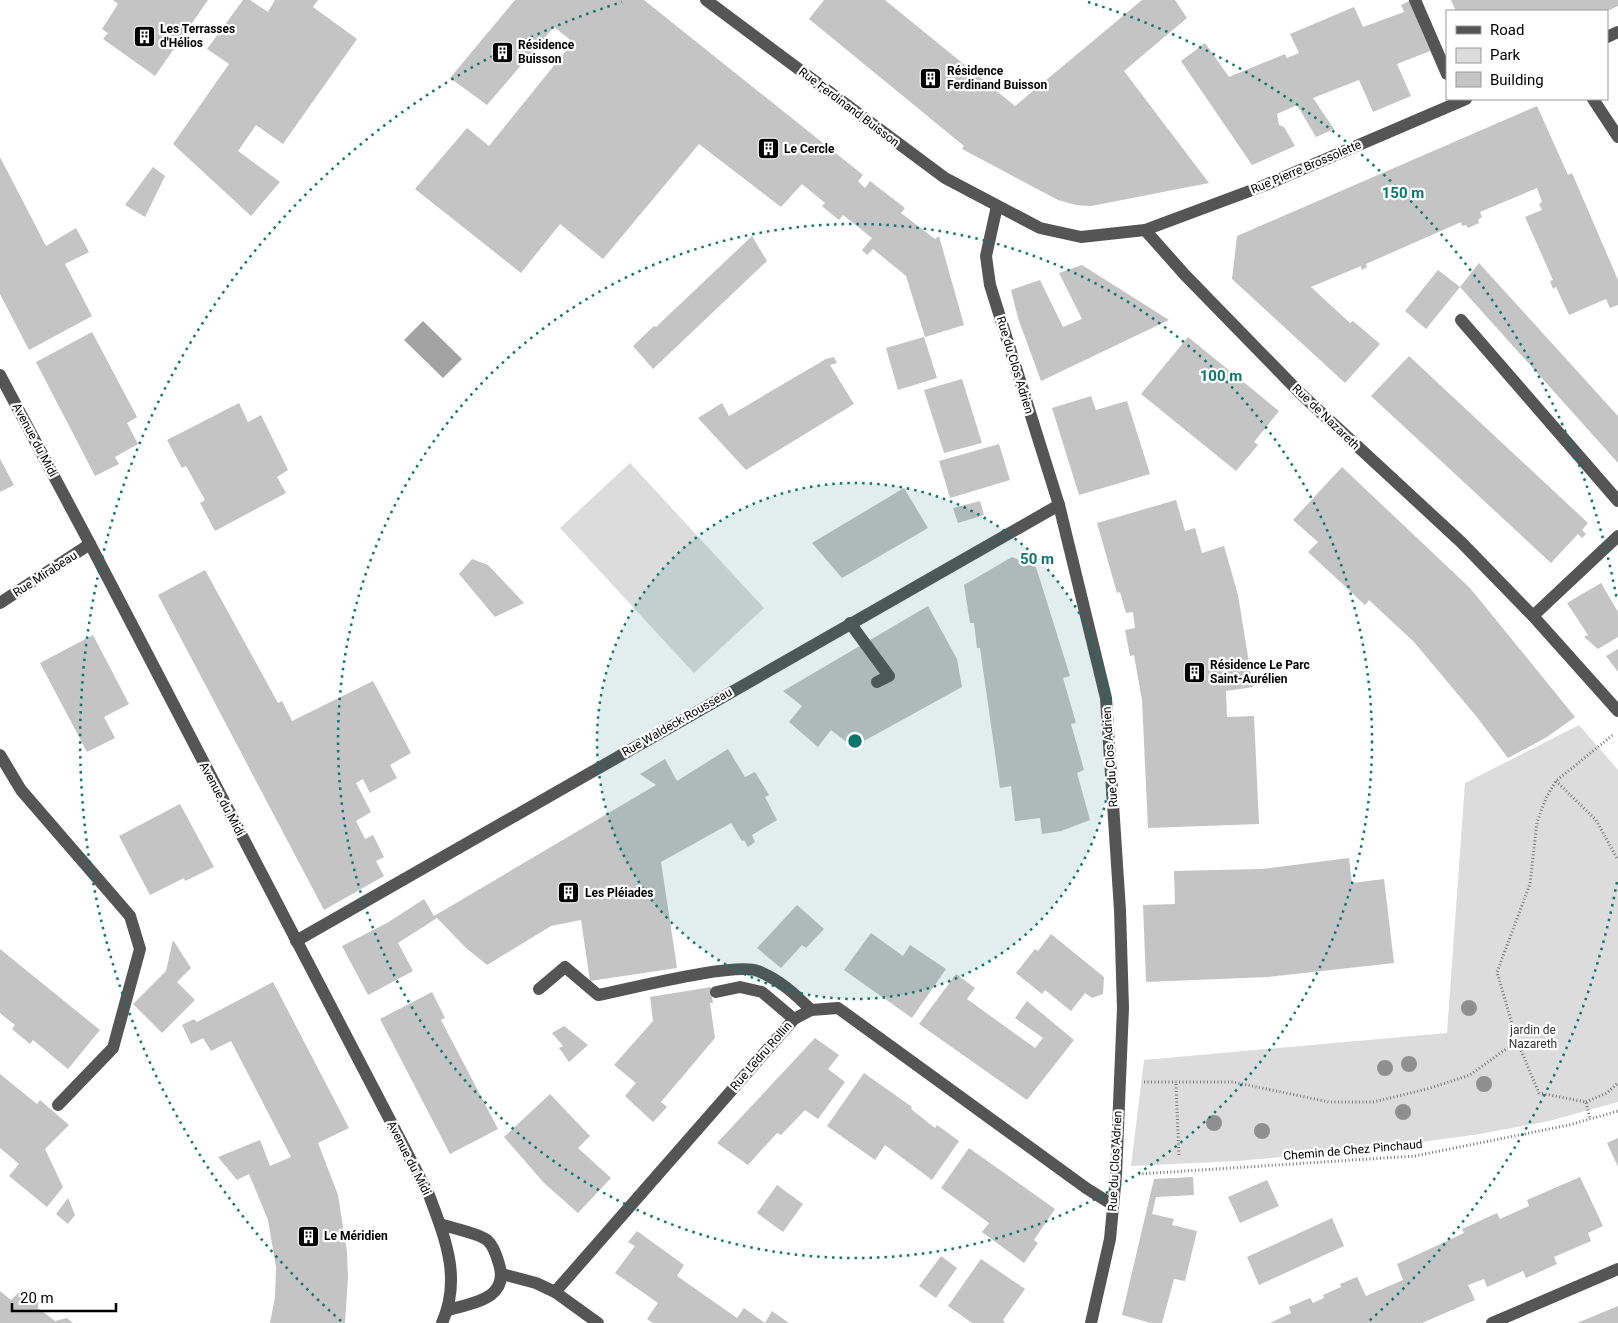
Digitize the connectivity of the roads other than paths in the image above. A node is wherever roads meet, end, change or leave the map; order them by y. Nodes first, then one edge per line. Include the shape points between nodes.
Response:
1 (706, 0) edge
2 (1415, 0) edge
3 (1446, 72) edge
4 (1460, 100) edge
5 (1593, 100) edge
6 (1618, 137) edge
7 (996, 206) junction
8 (1144, 230) junction
9 (1461, 320) dead end
10 (0, 376) edge
11 (1618, 501) edge
12 (1059, 505) junction
13 (1618, 536) edge
14 (90, 544) junction
15 (0, 603) edge
16 (1533, 616) junction
17 (850, 623) junction
18 (877, 682) dead end
19 (1618, 711) edge
20 (0, 755) edge
21 (296, 941) junction
22 (539, 988) dead end
23 (716, 992) dead end
24 (811, 1010) junction
25 (794, 1019) junction
26 (58, 1105) dead end
27 (1113, 1205) junction
28 (440, 1224) junction
29 (1618, 1269) edge
30 (502, 1274) junction
31 (555, 1292) junction
32 (448, 1310) junction
33 (442, 1323) edge
34 (598, 1323) edge
35 (1091, 1323) edge
36 (1492, 1323) edge

1 - 7 street, Rue Ferdinand Buisson via 945,178
2 - 3 street
4 - 8 street, Rue Pierre Brossolette via 1263,186
5 - 6 street
7 - 8 street via 1040,228 1081,237
7 - 12 street, Rue du Clos Adrien via 986,256 990,285
8 - 16 street, Rue de Nazareth via 1302,395 1461,542
9 - 11 street
10 - 14 street, Avenue du Midi
12 - 17 street, Rue Waldeck Rousseau
12 - 27 street, Rue du Clos Adrien via 1106,698 1123,1008
13 - 16 street
14 - 15 street, Rue Mirabeau
14 - 21 street, Avenue du Midi
16 - 19 street, Rue de Nazareth
17 - 18 street via 889,676
17 - 21 street, Rue Waldeck Rousseau
20 - 26 street via 21,790 130,916 140,949 113,1048
21 - 28 street, Avenue du Midi via 429,1195
22 - 24 street via 565,967 598,995 720,971 756,971 787,987
23 - 25 street via 740,987 762,992
24 - 25 street, Rue Ledru Rollin
24 - 27 street, Rue Ledru Rollin via 838,1008
25 - 31 street, Rue Ledru Rollin
27 - 35 street, Rue du Clos Adrien via 1110,1239
28 - 30 street via 487,1240 496,1252
28 - 32 street, Avenue du Midi via 448,1244 451,1270
29 - 36 street
30 - 31 street
30 - 32 street via 499,1288 486,1300
31 - 34 street
32 - 33 street

